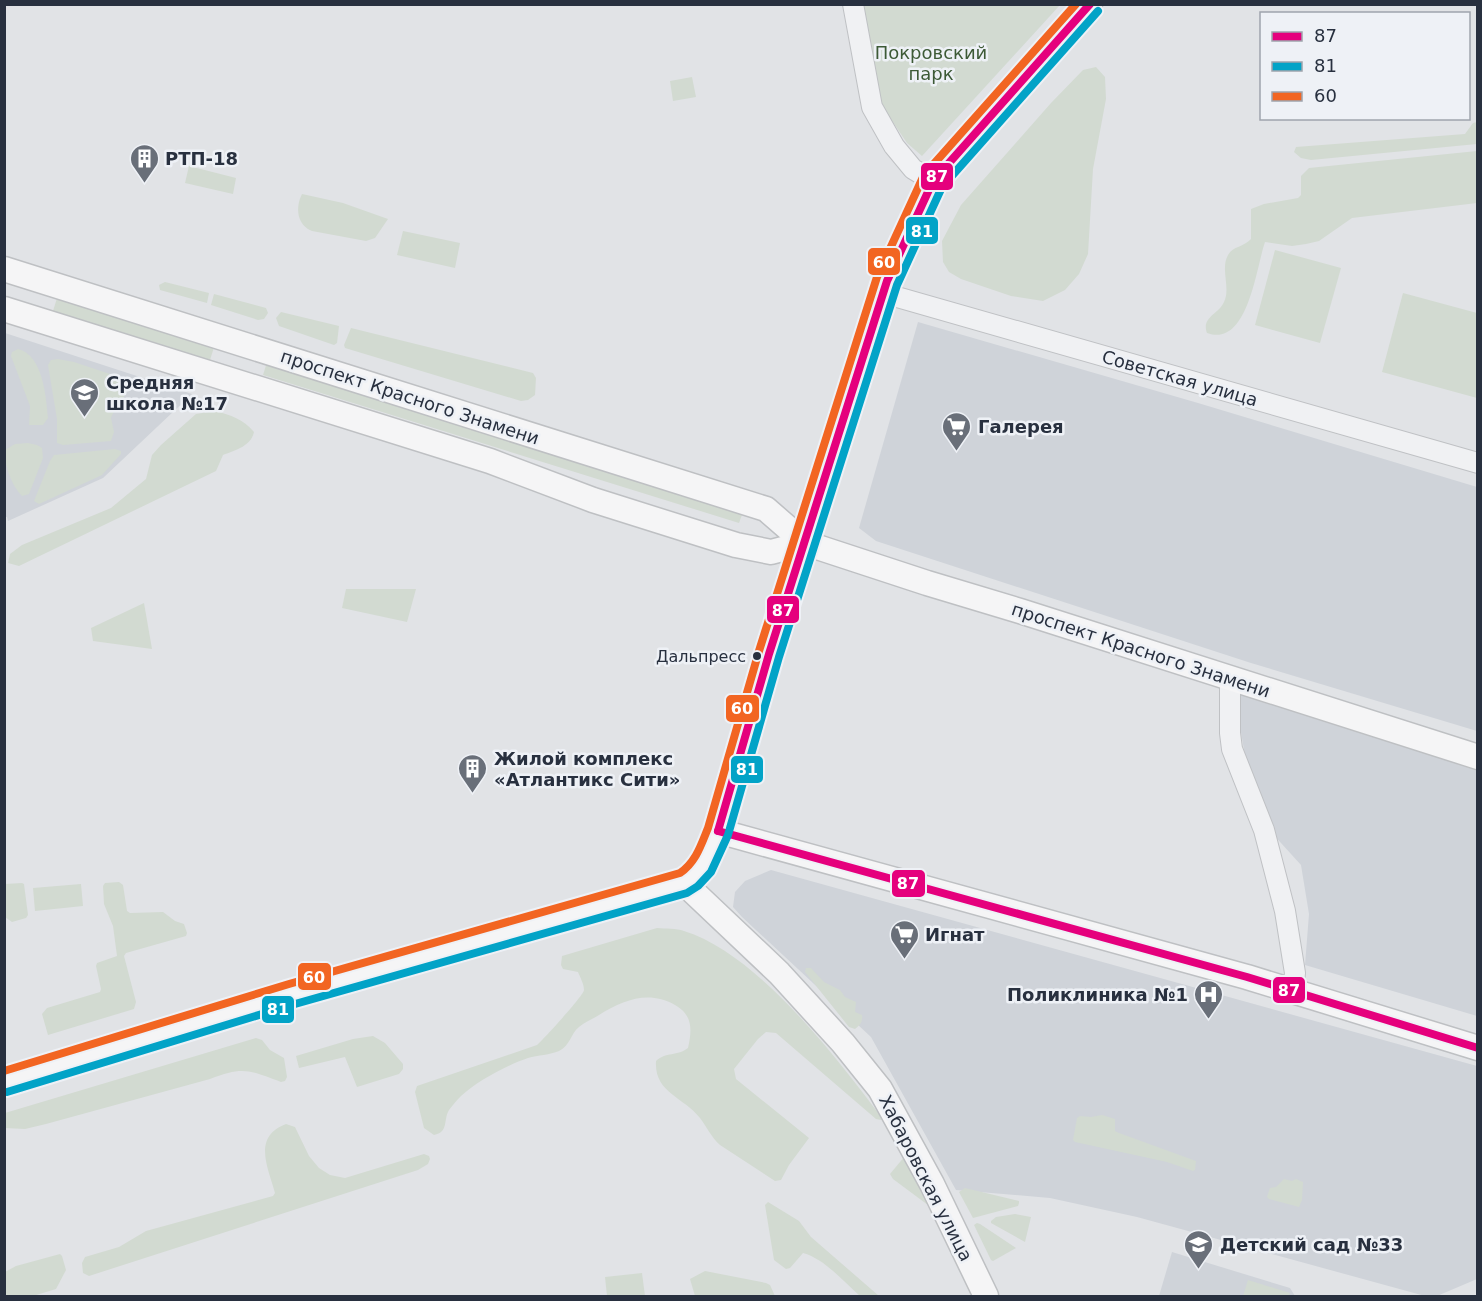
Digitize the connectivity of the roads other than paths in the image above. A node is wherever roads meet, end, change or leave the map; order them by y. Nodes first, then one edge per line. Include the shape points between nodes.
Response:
1 (853, 4) edge
2 (1090, 4) edge
3 (933, 181) junction
4 (4, 269) edge
5 (883, 293) junction
6 (4, 309) edge
7 (1478, 463) edge
8 (805, 543) junction
9 (1230, 678) junction
10 (1478, 757) edge
11 (718, 831) junction
12 (684, 883) junction
13 (1293, 991) junction
14 (1478, 1048) edge
15 (4, 1082) edge
16 (986, 1296) edge

1 - 3 street via 872,107 900,154 913,169
2 - 3 main road
3 - 5 main road
4 - 8 main road, проспект Красного Знамени via 766,509
5 - 7 street, Советская улица
5 - 8 main road
6 - 8 main road, проспект Красного Знамени via 490,461 593,500 736,545 771,552
8 - 9 main road, проспект Красного Знамени
8 - 11 main road
9 - 10 main road, проспект Красного Знамени
9 - 13 street via 1232,749 1264,830 1285,911 1295,973
11 - 12 main road via 708,859 698,874
11 - 13 main road
12 - 15 main road via 292,994
12 - 16 main road, Хабаровская улица via 779,973 880,1089
13 - 14 main road

